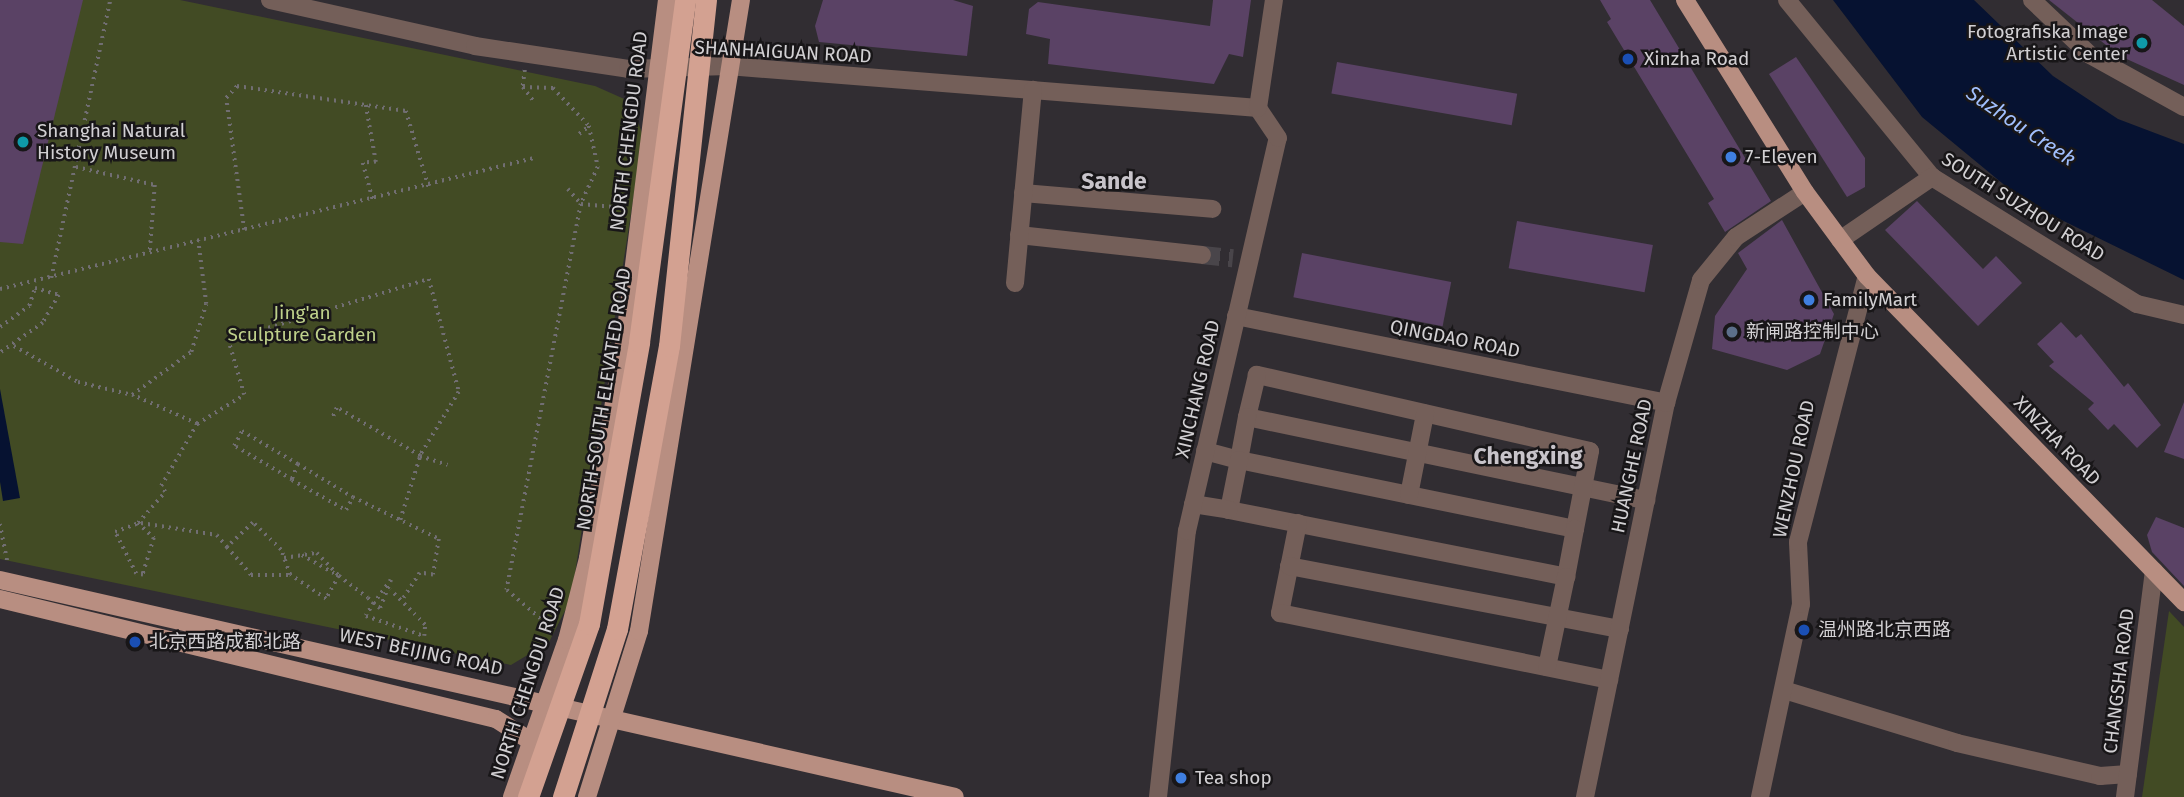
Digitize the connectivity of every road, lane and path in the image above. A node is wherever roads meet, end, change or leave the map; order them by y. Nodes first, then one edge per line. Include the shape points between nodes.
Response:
1 (110, 0) edge
2 (270, 0) edge
3 (667, 0) edge
4 (685, 0) edge
5 (706, 0) edge
6 (741, 0) edge
7 (1274, 0) edge
8 (1685, 0) edge
9 (1787, 0) edge
10 (2032, 0) edge
11 (526, 54) junction
12 (728, 66) junction
13 (657, 68) junction
14 (523, 87) junction
15 (1033, 90) junction
16 (535, 103) dead end
17 (366, 106) junction
18 (2184, 107) edge
19 (1258, 108) junction
20 (589, 126) junction
21 (579, 134) dead end
22 (534, 159) dead end
23 (75, 166) junction
24 (1931, 177) junction
25 (429, 189) junction
26 (568, 189) dead end
27 (1805, 192) junction
28 (1023, 193) junction
29 (373, 201) junction
30 (580, 204) junction
31 (1212, 209) dead end
32 (640, 210) junction
33 (244, 230) junction
34 (1019, 235) junction
35 (1840, 240) junction
36 (198, 242) junction
37 (150, 252) junction
38 (1202, 255) tunnel mouth
39 (1233, 258) tunnel mouth
40 (1252, 260) junction
41 (1867, 275) junction
42 (51, 278) junction
43 (1015, 283) dead end
44 (0, 289) edge
45 (2184, 315) edge
46 (1236, 316) junction
47 (0, 327) edge
48 (14, 346) junction
49 (0, 353) edge
50 (132, 395) junction
51 (1666, 403) junction
52 (1425, 414) junction
53 (1247, 417) junction
54 (332, 420) dead end
55 (197, 424) junction
56 (1205, 451) junction
57 (1418, 452) junction
58 (420, 456) junction
59 (1239, 460) junction
60 (298, 464) junction
61 (448, 465) dead end
62 (292, 480) junction
63 (1584, 487) junction
64 (1409, 495) junction
65 (353, 497) junction
66 (1646, 500) junction
67 (1193, 504) junction
68 (1229, 510) junction
69 (400, 520) junction
70 (138, 523) junction
71 (1298, 523) junction
72 (0, 524) edge
73 (1575, 529) junction
74 (227, 547) junction
75 (302, 555) junction
76 (284, 558) junction
77 (1289, 566) junction
78 (2154, 571) junction
79 (290, 575) junction
80 (339, 576) junction
81 (1566, 577) junction
82 (6, 582) edge
83 (390, 590) junction
84 (404, 598) junction
85 (0, 599) edge
86 (2184, 601) edge
87 (374, 603) junction
88 (1557, 618) junction
89 (1619, 629) junction
90 (567, 640) junction
91 (1547, 667) junction
92 (1609, 680) junction
93 (1784, 690) junction
94 (548, 700) junction
95 (617, 716) junction
96 (532, 742) junction
97 (2128, 774) junction
98 (512, 797) edge
99 (528, 797) edge
100 (563, 797) edge
101 (587, 797) edge
102 (955, 797) edge
103 (1158, 797) edge
104 (1585, 797) edge
105 (1760, 797) edge
106 (2125, 797) edge

1 - 23 path
2 - 11 street, SHANHAIGUAN ROAD
3 - 13 main road, NORTH CHENGDU ROAD
4 - 99 highway, NORTH-SOUTH ELEVATED ROAD, bridge via 639,342 589,624
5 - 100 highway, bridge via 669,346 617,629
6 - 12 main road
7 - 19 street
8 - 27 main road, XINZHA ROAD
9 - 24 street, SOUTH SUZHOU ROAD
10 - 18 street via 2099,61
11 - 13 street, SHANHAIGUAN ROAD
11 - 14 path
12 - 13 street, SHANHAIGUAN ROAD
12 - 15 street, SHANHAIGUAN ROAD
12 - 95 main road via 639,631
13 - 32 main road, NORTH CHENGDU ROAD
14 - 16 path
14 - 20 path via 553,88
15 - 19 street, SHANHAIGUAN ROAD
15 - 28 street
17 - 25 path via 406,111
17 - 29 path via 376,162 363,163
17 - 33 path via 237,86 226,98
19 - 40 street, XINCHANG ROAD via 1278,138
20 - 21 path
20 - 30 path via 598,167
22 - 25 path
23 - 37 path via 155,185
23 - 42 path
24 - 35 street
24 - 45 street, SOUTH SUZHOU ROAD via 2137,304
25 - 29 path
26 - 30 path
27 - 35 main road, XINZHA ROAD
27 - 51 street, HUANGHE ROAD via 1736,237 1701,280
28 - 31 street
28 - 34 street
29 - 33 path
30 - 32 path
30 - 90 path via 507,590
32 - 90 main road, NORTH CHENGDU ROAD via 593,530
33 - 36 path
34 - 38 street
34 - 43 street
35 - 41 main road, XINZHA ROAD
36 - 37 path
36 - 50 path via 206,304 191,352
37 - 42 path
39 - 40 street
40 - 46 street, XINCHANG ROAD
41 - 78 main road, XINZHA ROAD
41 - 93 street, WENZHOU ROAD via 1798,542 1801,604
42 - 44 path
46 - 51 street, QINGDAO ROAD
46 - 56 street, XINCHANG ROAD
47 - 48 path via 29,306 35,288 59,295 43,323
48 - 49 path
48 - 50 path via 78,382
50 - 55 path
51 - 66 street, HUANGHE ROAD
52 - 53 street via 1257,375
52 - 57 street
52 - 63 street via 1590,451
53 - 57 street
53 - 59 street
54 - 58 path via 337,408
55 - 58 path via 244,395 228,340 429,279 459,392
55 - 70 path via 161,486 166,492
56 - 59 street
56 - 67 street, XINCHANG ROAD
57 - 63 street
57 - 64 street
58 - 61 path
58 - 69 path
59 - 64 street
59 - 68 street
60 - 62 path
60 - 62 path via 242,431 234,446
60 - 65 path
62 - 65 path via 346,510
63 - 66 street
63 - 73 street
64 - 73 street
65 - 69 path
66 - 89 street, HUANGHE ROAD
67 - 68 street
67 - 103 street, XINCHANG ROAD
68 - 71 street
69 - 84 path via 439,539 433,575 420,573
70 - 70 path via 154,538 143,575 136,574 115,533
70 - 74 path via 217,536
71 - 77 street
71 - 81 street
72 - 82 path
73 - 81 street
74 - 76 path via 253,523
74 - 79 path via 251,575
75 - 76 path
75 - 80 path
75 - 80 path via 317,553
76 - 79 path
77 - 88 street
77 - 91 street via 1280,613
78 - 86 main road, XINZHA ROAD
78 - 97 street, CHANGSHA ROAD
79 - 80 path via 326,599
80 - 87 path
81 - 88 street
82 - 94 main road, WEST BEIJING ROAD
83 - 84 path
83 - 87 path via 380,608
83 - 87 path via 391,580
84 - 87 path via 425,625 424,636 366,616
85 - 96 main road via 496,719
88 - 89 street
88 - 91 street
89 - 92 street, HUANGHE ROAD
90 - 94 main road, NORTH CHENGDU ROAD
91 - 92 street
92 - 104 street, HUANGHE ROAD
93 - 97 street via 1957,743 2099,776
93 - 105 street, WENZHOU ROAD
94 - 95 main road, WEST BEIJING ROAD
94 - 96 main road, NORTH CHENGDU ROAD
95 - 101 main road
95 - 102 main road, WEST BEIJING ROAD
96 - 98 main road, NORTH CHENGDU ROAD
97 - 106 street, CHANGSHA ROAD

